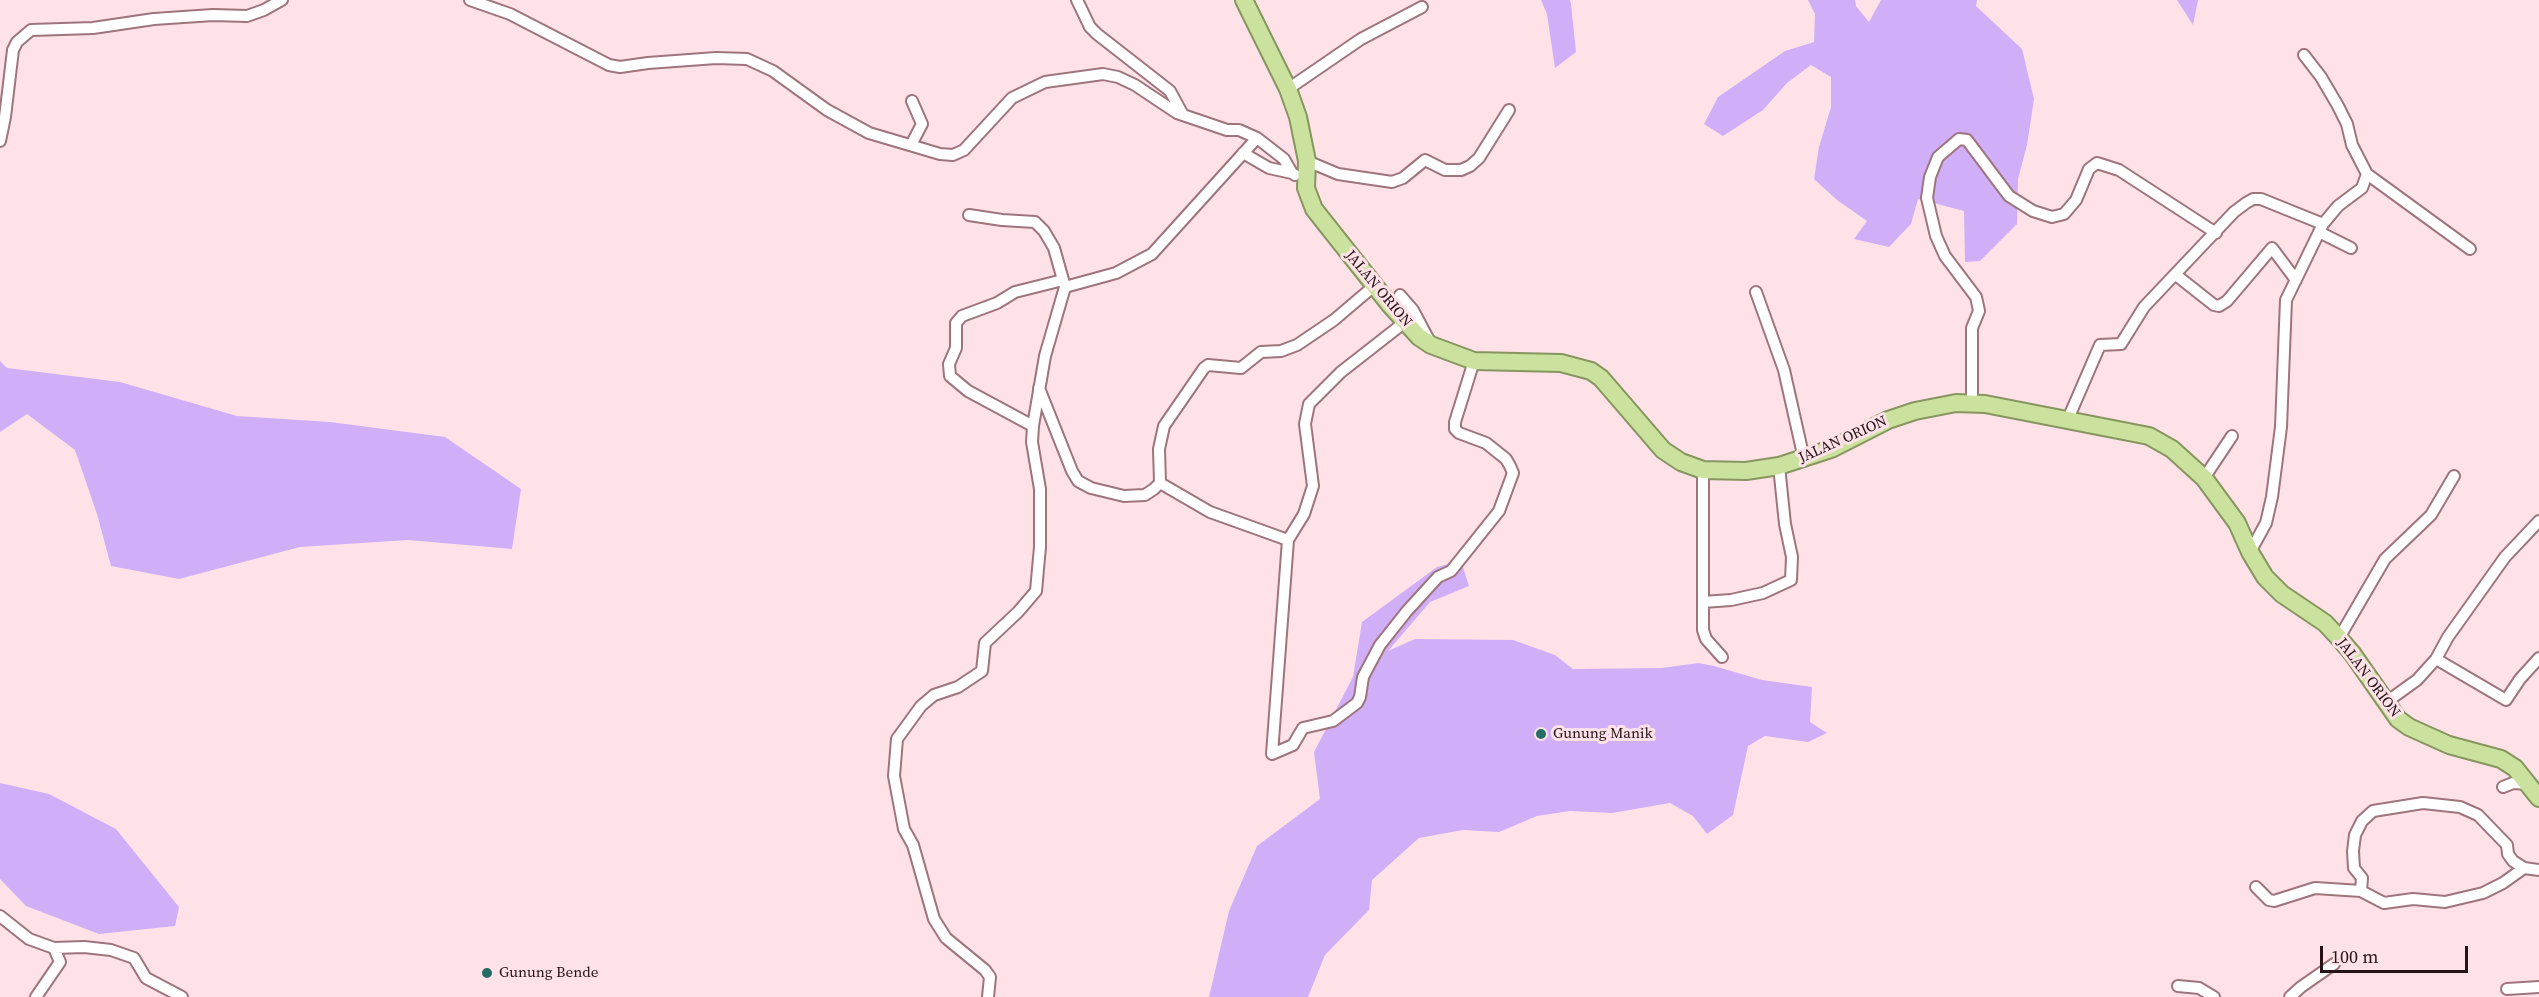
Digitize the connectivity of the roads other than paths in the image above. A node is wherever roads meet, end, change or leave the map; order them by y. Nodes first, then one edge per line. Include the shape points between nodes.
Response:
1 (282, 0) edge
2 (470, 0) edge
3 (1077, 0) edge
4 (1244, 0) edge
5 (1422, 7) dead end
6 (2304, 55) dead end
7 (1288, 89) junction
8 (912, 101) dead end
9 (1509, 110) dead end
10 (1183, 115) junction
11 (1257, 138) junction
12 (0, 141) edge
13 (910, 145) junction
14 (1244, 153) junction
15 (1307, 161) junction
16 (1292, 173) junction
17 (2367, 174) junction
18 (1306, 188) junction
19 (969, 215) dead end
20 (2321, 228) junction
21 (2216, 233) junction
22 (2351, 248) dead end
23 (2470, 249) dead end
24 (2176, 275) junction
25 (2296, 279) junction
26 (1064, 283) junction
27 (1374, 286) junction
28 (1756, 292) dead end
29 (1400, 295) dead end
30 (1405, 322) junction
31 (1431, 345) junction
32 (1474, 361) junction
33 (1038, 388) junction
34 (1972, 403) junction
35 (2068, 419) junction
36 (1033, 426) junction
37 (2232, 436) dead end
38 (1804, 459) junction
39 (1779, 466) junction
40 (1703, 470) junction
41 (2454, 476) dead end
42 (2204, 478) junction
43 (1160, 483) junction
44 (2539, 521) edge
45 (1288, 540) junction
46 (2250, 552) junction
47 (1703, 602) junction
48 (2339, 638) junction
49 (1722, 657) dead end
50 (2539, 658) edge
51 (2436, 659) junction
52 (2385, 703) junction
53 (2528, 784) junction
54 (2503, 787) dead end
55 (2539, 798) edge
56 (2524, 868) junction
57 (2539, 870) edge
58 (2256, 886) dead end
59 (2361, 891) junction
60 (0, 916) edge
61 (54, 948) junction
62 (2334, 964) dead end
63 (2178, 986) dead end
64 (2539, 987) edge
65 (2507, 989) dead end
66 (36, 997) edge
67 (182, 997) edge
68 (988, 997) edge
69 (2214, 997) edge
70 (2290, 997) edge

1 - 12 street via 247,16 213,15 93,28 31,30 13,50
2 - 13 street via 510,14 609,65 747,59 773,71 827,110 868,133
3 - 10 street via 1090,27 1170,91
4 - 7 highway, JALAN ORION
5 - 7 street via 1361,39
6 - 17 street via 2338,106
7 - 15 highway, JALAN ORION via 1305,140
8 - 13 street via 922,124
9 - 15 street via 1479,158 1461,170 1445,170 1425,160 1392,182 1338,174
10 - 11 street
10 - 13 street via 1135,85 1103,74 1045,82 1012,98 957,154 940,154
11 - 14 street
11 - 16 street via 1284,159
14 - 16 street via 1269,168
14 - 26 street via 1152,254 1116,273
15 - 18 highway, JALAN ORION
16 - 18 street
17 - 20 street via 2362,188 2338,206
17 - 23 street
18 - 27 highway, JALAN ORION via 1314,209
19 - 26 street via 1035,222 1054,248
20 - 21 street via 2261,199 2234,212
20 - 22 street
20 - 25 street
21 - 24 street
21 - 34 street via 2119,170 2097,163 2064,214 2052,217 2033,211 2009,196 1967,140 1950,146 1938,157 1927,198 1945,256 1976,297 1978,306 1972,328
24 - 25 street via 2218,307 2272,248
24 - 35 street via 2144,307 2121,344 2100,345
25 - 46 street via 2286,300 2281,427 2272,497 2266,523
26 - 33 street
26 - 36 street via 1006,295 997,303 962,316 956,323 950,376 968,391
27 - 30 highway, JALAN ORION
27 - 43 street via 1297,345 1261,352 1240,368 1204,368 1161,433
28 - 38 street via 1784,370
29 - 31 street via 1423,325
30 - 31 highway, JALAN ORION
30 - 45 street via 1341,372 1309,404 1305,424 1313,486 1304,514
31 - 32 highway, JALAN ORION
32 - 40 highway, JALAN ORION via 1561,363 1591,371 1663,450
32 - 45 street via 1455,429 1486,443 1506,459 1514,473 1499,512 1451,571 1438,577 1380,645 1364,677 1357,703 1333,721 1303,728 1293,745 1272,754
33 - 36 street
33 - 43 street via 1078,481 1124,496 1145,495
34 - 35 highway, JALAN ORION
34 - 38 highway, JALAN ORION via 1915,411 1888,420
35 - 42 highway, JALAN ORION via 2148,436 2172,449
36 - 68 street via 1040,489 1036,591 986,643 982,671 958,687 934,695 921,706 897,739 895,760 894,776 904,829 913,845 934,919 946,938 990,977
37 - 42 street
38 - 39 highway, JALAN ORION
39 - 40 highway, JALAN ORION via 1746,471
39 - 47 street via 1792,557 1791,580 1763,593
40 - 47 street
41 - 48 street via 2431,515 2385,559
42 - 46 highway, JALAN ORION via 2237,523
43 - 45 street via 1210,512
44 - 51 street via 2505,557
46 - 48 highway, JALAN ORION via 2265,577 2282,594
47 - 49 street via 1706,639
48 - 52 highway, JALAN ORION
50 - 51 street via 2506,700
51 - 52 street via 2417,680
52 - 53 highway, JALAN ORION via 2409,727 2449,745 2500,759 2515,768
53 - 54 street
53 - 55 highway, JALAN ORION
56 - 57 street
56 - 59 street via 2483,893 2445,902 2412,899 2384,903
56 - 59 street via 2513,861 2507,845 2478,815 2460,807 2413,804 2373,811 2362,821 2353,851 2354,868 2362,878
58 - 59 street via 2274,901 2315,888
60 - 61 street via 29,939
61 - 66 street via 60,962
61 - 67 street via 84,946 134,958 146,978
62 - 70 street
63 - 69 street via 2199,988
64 - 65 street

